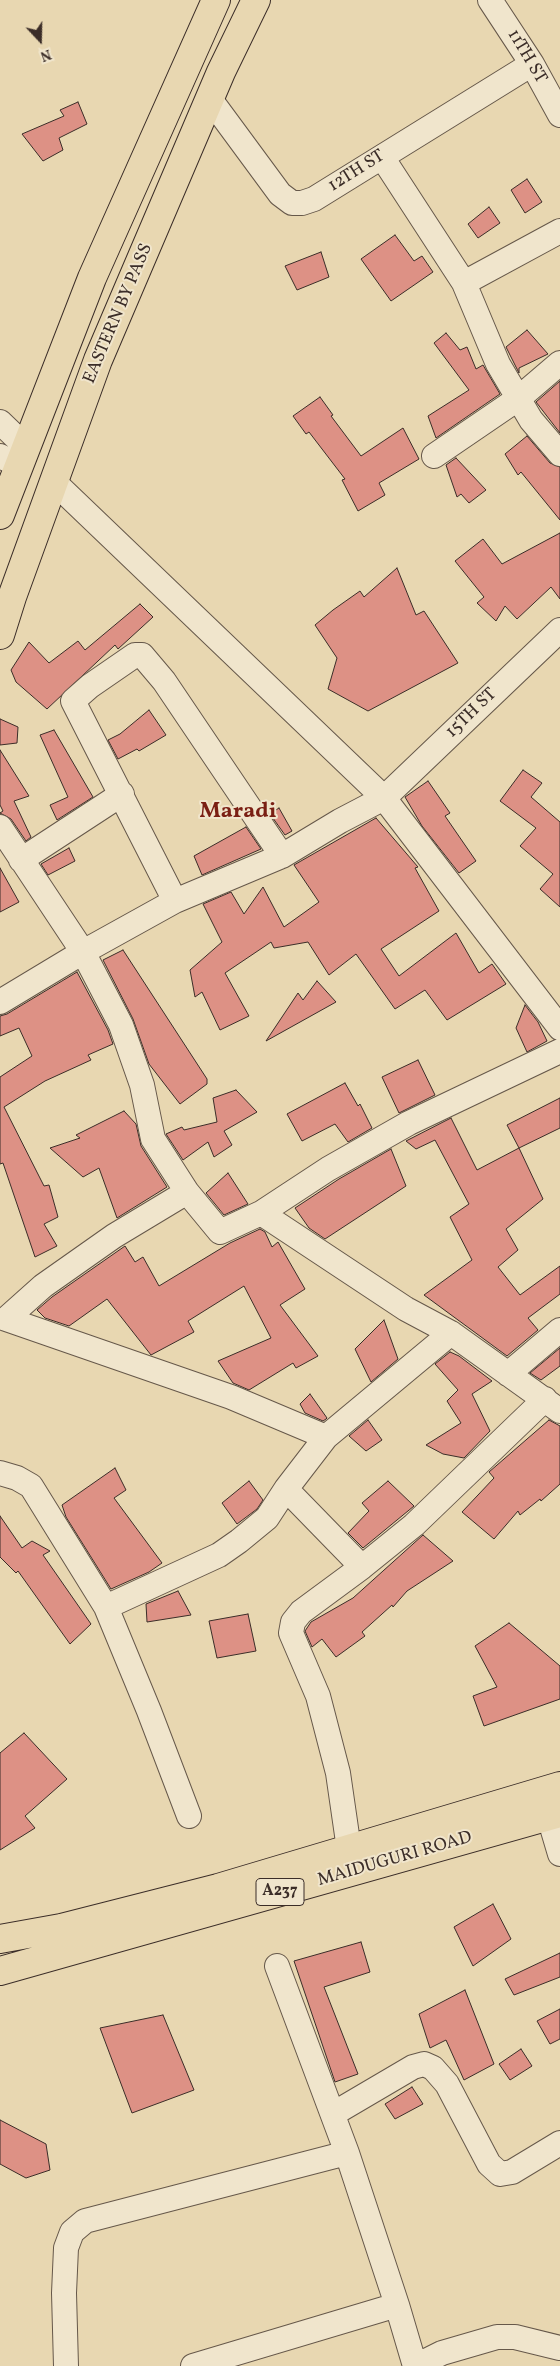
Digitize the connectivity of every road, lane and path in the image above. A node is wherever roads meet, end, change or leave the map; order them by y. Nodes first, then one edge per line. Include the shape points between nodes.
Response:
1 (216, 0) edge
2 (256, 0) edge
3 (490, 0) edge
4 (532, 64) junction
5 (210, 99) junction
6 (560, 115) edge
7 (382, 157) junction
8 (560, 231) edge
9 (464, 284) junction
10 (560, 364) edge
11 (519, 398) junction
12 (0, 422) edge
13 (560, 454) edge
14 (14, 456) edge
15 (434, 456) dead end
16 (53, 481) junction
17 (0, 514) edge
18 (560, 630) edge
19 (0, 635) edge
20 (122, 794) junction
21 (384, 798) junction
22 (0, 828) edge
23 (282, 856) junction
24 (20, 860) junction
25 (175, 901) junction
26 (83, 952) junction
27 (0, 1002) edge
28 (560, 1028) edge
29 (560, 1051) edge
30 (187, 1192) junction
31 (261, 1213) junction
32 (560, 1330) edge
33 (451, 1333) junction
34 (508, 1374) junction
35 (553, 1405) edge
36 (326, 1437) junction
37 (0, 1473) edge
38 (286, 1489) junction
39 (362, 1567) junction
40 (106, 1607) junction
41 (560, 1786) edge
42 (554, 1815) edge
43 (189, 1816) dead end
44 (349, 1848) junction
45 (560, 1854) edge
46 (4, 1933) edge
47 (277, 1966) dead end
48 (0, 1971) edge
49 (333, 2114) junction
50 (560, 2143) edge
51 (347, 2152) junction
52 (397, 2305) junction
53 (560, 2348) edge
54 (445, 2359) edge
55 (66, 2366) edge
56 (193, 2366) edge
57 (415, 2366) edge

1 - 14 main road, EASTERN BY PASS
2 - 5 main road, EASTERN BY PASS
3 - 4 street, 11TH ST
4 - 6 street, 11TH ST
4 - 7 street, 12TH ST
5 - 7 street, 12TH ST via 280,194 292,203 314,199
5 - 16 main road, EASTERN BY PASS via 98,360
7 - 9 street
8 - 9 street
9 - 11 street via 498,364
10 - 11 street
11 - 13 street via 531,420
11 - 15 street
12 - 14 street
14 - 17 main road, EASTERN BY PASS
16 - 19 main road, EASTERN BY PASS
16 - 21 street
18 - 21 street, 15TH ST
20 - 23 street via 73,701 127,659 142,655 164,681
20 - 24 street
20 - 25 street
21 - 23 street, 15TH ST
21 - 28 street
22 - 24 street
23 - 25 street, 15TH ST
24 - 26 street
25 - 26 street, 15TH ST
26 - 27 street, 15TH ST
26 - 30 street via 121,1025 142,1085 153,1139
29 - 31 street via 409,1123 328,1169
30 - 31 street via 220,1232
30 - 36 street via 114,1236 42,1286 6,1319 231,1398
31 - 33 street via 406,1309
32 - 34 street
33 - 34 street
33 - 36 street
34 - 35 street
35 - 39 street
36 - 38 street
37 - 40 street via 31,1486
38 - 39 street
38 - 40 street via 267,1518 226,1550
39 - 44 street via 301,1612 291,1633 318,1696 338,1773
40 - 43 street
41 - 44 main road, MAIDUGURI ROAD / A237
42 - 45 street
42 - 48 main road, MAIDUGURI ROAD / A237
44 - 46 main road, MAIDUGURI ROAD / A237 via 144,1908
47 - 49 street
49 - 50 street via 413,2067 424,2064 433,2068 447,2084 489,2164 500,2174 512,2172
49 - 51 street
51 - 52 street
51 - 55 street via 85,2220 72,2232 66,2248
52 - 56 street
52 - 57 street
53 - 54 street via 515,2337 497,2337
54 - 57 street

